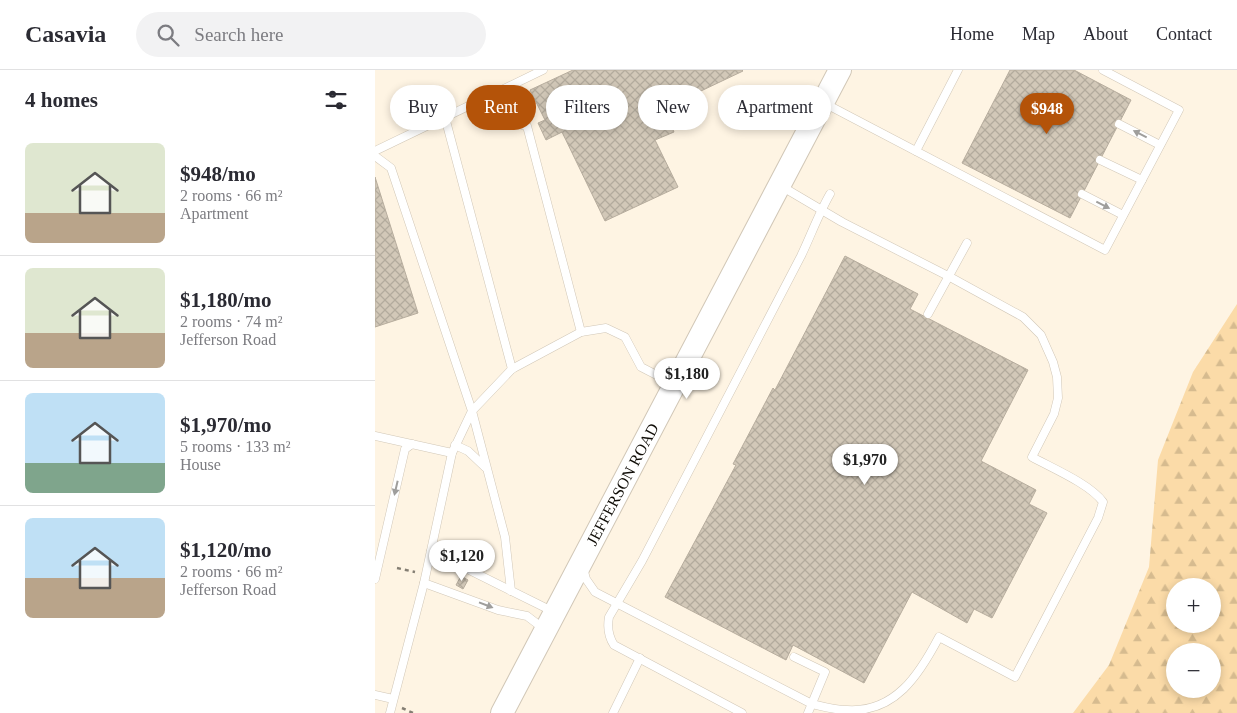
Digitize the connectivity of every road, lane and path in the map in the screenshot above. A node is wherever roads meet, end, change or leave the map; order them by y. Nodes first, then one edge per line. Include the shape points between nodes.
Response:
1 (543, 70) edge
2 (840, 70) edge
3 (958, 70) edge
4 (1103, 70) edge
5 (512, 85) edge
6 (831, 87) edge
7 (831, 106) edge
8 (1119, 124) dead end
9 (416, 130) edge
10 (448, 130) edge
11 (528, 130) edge
12 (808, 130) edge
13 (1160, 145) junction
14 (375, 151) edge
15 (916, 151) junction
16 (375, 156) edge
17 (1100, 160) dead end
18 (1142, 180) junction
19 (780, 185) junction
20 (831, 194) dead end
21 (1082, 194) dead end
22 (822, 209) junction
23 (1123, 215) junction
24 (967, 243) dead end
25 (950, 277) junction
26 (928, 314) dead end
27 (581, 332) junction
28 (512, 369) junction
29 (675, 385) junction
30 (472, 411) junction
31 (375, 436) edge
32 (412, 444) junction
33 (453, 449) junction
34 (488, 471) junction
35 (431, 550) junction
36 (581, 562) junction
37 (397, 568) dead end
38 (375, 579) edge
39 (424, 579) junction
40 (511, 591) junction
41 (618, 602) junction
42 (550, 621) junction
43 (794, 656) dead end
44 (640, 658) junction
45 (375, 695) edge
46 (393, 699) junction
47 (812, 704) junction
48 (402, 708) dead end
49 (390, 713) edge
50 (413, 713) edge
51 (501, 713) edge
52 (613, 713) edge
53 (742, 713) edge
54 (808, 713) edge

1 - 5 lane
2 - 6 main road, JEFFERSON ROAD
3 - 15 lane
4 - 13 lane via 1179,110
7 - 15 lane
13 -> 8 lane
9 - 14 lane
10 - 28 lane
11 - 27 lane
12 - 19 main road, JEFFERSON ROAD
13 - 18 lane
15 - 23 lane via 1105,250
16 - 30 lane via 391,168
17 - 18 lane
18 - 23 lane
19 - 22 lane
19 - 29 main road, JEFFERSON ROAD
20 - 22 lane
21 -> 23 lane
22 - 25 lane
22 - 41 lane via 801,256
24 - 25 lane
25 - 26 lane
25 - 47 lane via 1023,317 1041,335 1053,362 1058,398 1054,414 1032,457 1088,487 1098,495 1103,508 1015,677 939,637 916,677 885,702 864,709 847,710
27 - 28 lane
27 - 29 lane via 606,328 625,337 641,367
28 - 30 lane
29 - 36 main road, JEFFERSON ROAD
30 - 33 lane
30 - 34 lane
31 - 32 lane
32 - 33 lane
32 -> 38 lane via 405,449
33 - 34 lane via 468,451
33 - 35 lane
34 - 40 lane via 505,537
35 - 39 lane
35 - 40 lane
36 - 41 lane via 586,579 595,592
36 - 42 main road, JEFFERSON ROAD
37 - 39 path
39 -> 42 lane via 499,610
39 - 46 lane
40 - 42 lane
41 - 44 lane via 609,617 609,637 614,645
41 - 47 lane
42 - 51 main road, JEFFERSON ROAD
43 - 47 lane via 825,672
44 - 52 lane
44 - 53 lane
45 - 46 lane
46 - 49 lane
47 - 54 lane
48 - 50 path

